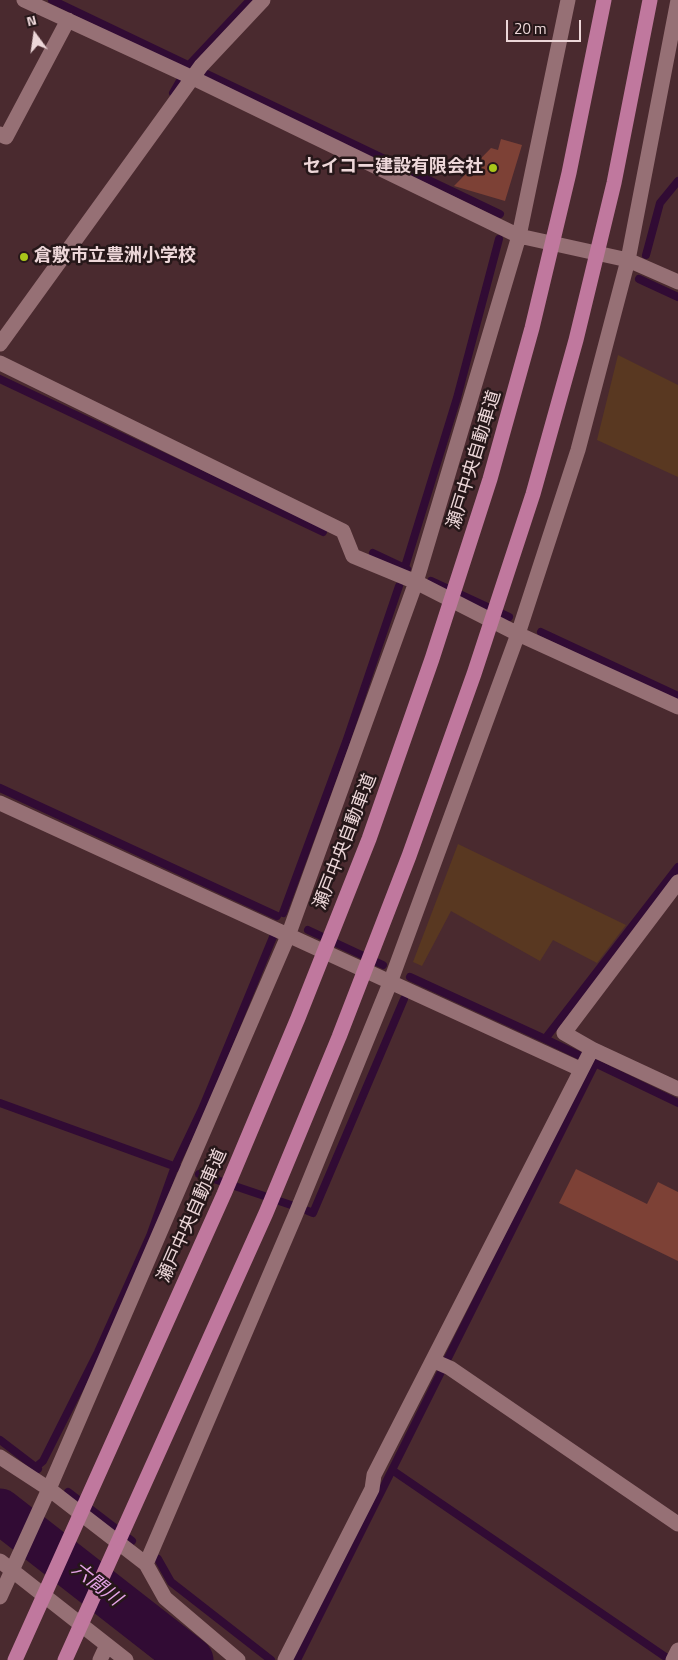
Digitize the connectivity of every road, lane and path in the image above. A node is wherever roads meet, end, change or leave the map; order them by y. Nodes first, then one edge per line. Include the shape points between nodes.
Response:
1 (24, 0) edge
2 (262, 0) edge
3 (568, 0) edge
4 (604, 0) edge
5 (650, 0) edge
6 (678, 0) edge
7 (68, 20) junction
8 (191, 73) junction
9 (0, 134) edge
10 (519, 236) junction
11 (628, 260) junction
12 (678, 282) edge
13 (0, 344) edge
14 (0, 363) edge
15 (416, 582) junction
16 (518, 634) junction
17 (678, 707) edge
18 (0, 803) edge
19 (678, 882) edge
20 (288, 936) junction
21 (390, 983) junction
22 (586, 1059) junction
23 (678, 1089) edge
24 (442, 1364) junction
25 (0, 1457) edge
26 (49, 1489) junction
27 (678, 1524) edge
28 (0, 1561) edge
29 (146, 1564) junction
30 (0, 1596) edge
31 (107, 1645) junction
32 (15, 1660) edge
33 (65, 1660) edge
34 (100, 1660) edge
35 (126, 1660) edge
36 (238, 1660) edge
37 (285, 1660) edge

1 - 7 street
2 - 8 street
3 - 10 street
4 - 32 highway, 瀬戸中央自動車道 via 569,173 532,328 490,479 369,839 224,1194
5 - 33 highway via 614,184 576,340 533,494 474,674 332,1055 266,1213
6 - 11 street
7 - 8 street
7 - 9 street via 6,137
8 - 10 street
8 - 13 street
10 - 11 street
10 - 15 street
11 - 12 street
11 - 16 street via 578,450
14 - 15 street via 343,531 353,556
15 - 16 street
15 - 20 street
16 - 17 street
16 - 21 street
18 - 20 street
19 - 22 street via 564,1032
20 - 21 street
20 - 26 street
21 - 22 street
21 - 29 street via 295,1216
22 - 23 street
22 - 24 street
24 - 27 street
24 - 37 street via 374,1474 372,1489
25 - 26 street
26 - 29 street
26 - 30 street
28 - 31 street
29 - 36 street via 165,1598
31 - 34 street
31 - 35 street

